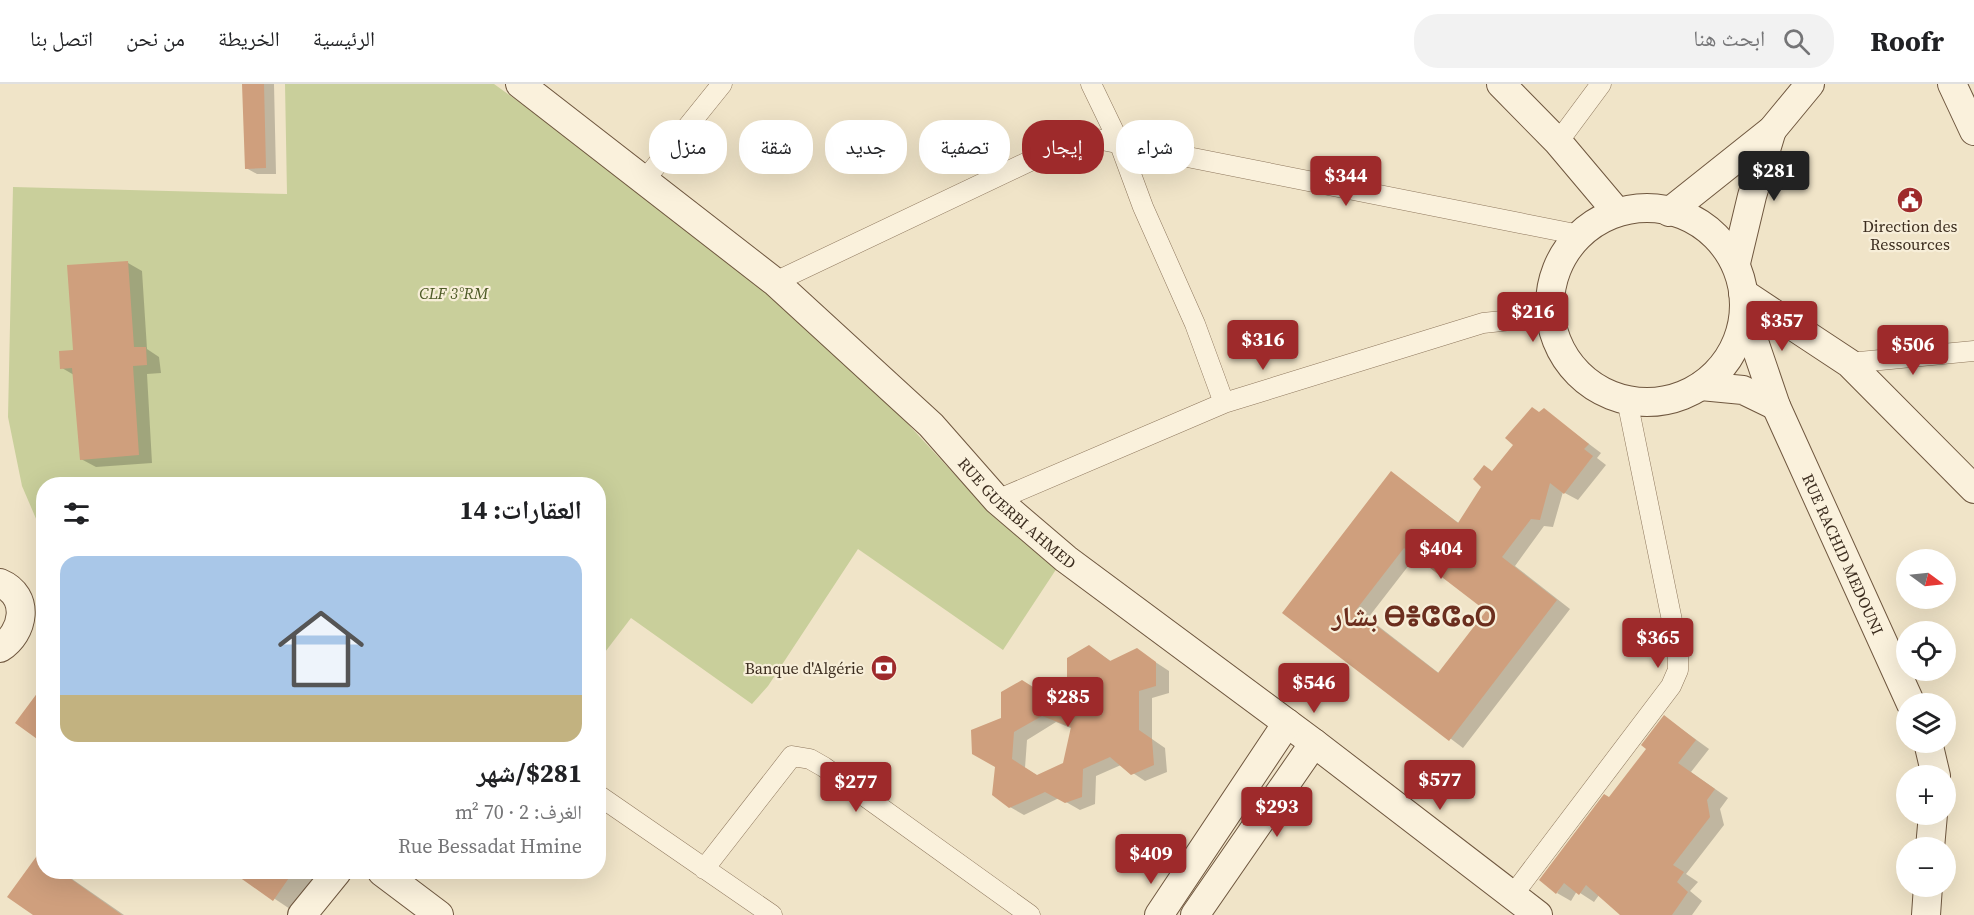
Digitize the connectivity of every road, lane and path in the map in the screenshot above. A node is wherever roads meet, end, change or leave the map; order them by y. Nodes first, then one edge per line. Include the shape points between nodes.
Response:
1 (520, 84) edge
2 (722, 84) edge
3 (1090, 84) edge
4 (1500, 84) edge
5 (1601, 84) edge
6 (1810, 84) edge
7 (1952, 84) edge
8 (1773, 130) junction
9 (1974, 131) edge
10 (1116, 136) edge
11 (1116, 142) edge
12 (1558, 142) junction
13 (1194, 157) edge
14 (1131, 174) edge
15 (643, 182) junction
16 (1617, 212) junction
17 (1669, 212) junction
18 (1580, 235) junction
19 (1736, 263) junction
20 (775, 282) junction
21 (1743, 302) junction
22 (1550, 316) junction
23 (1974, 351) edge
24 (1849, 363) junction
25 (1701, 386) junction
26 (1627, 400) junction
27 (1224, 403) junction
28 (1776, 406) junction
29 (1974, 489) edge
30 (997, 500) junction
31 (6, 583) edge
32 (36, 613) edge
33 (0, 648) edge
34 (1906, 693) edge
35 (1287, 723) junction
36 (1314, 743) junction
37 (606, 801) edge
38 (704, 869) junction
39 (331, 879) edge
40 (391, 879) edge
41 (1512, 896) junction
42 (1927, 897) edge
43 (302, 915) edge
44 (440, 915) edge
45 (772, 915) edge
46 (1030, 915) edge
47 (1159, 915) edge
48 (1195, 915) edge
49 (1538, 915) edge
50 (1926, 915) edge

1 - 15 main road, RUE GUERBI AHMED
2 - 15 street
3 - 10 street
4 - 12 main road
5 - 12 street
6 - 8 main road
7 - 9 main road
8 - 17 main road
8 - 19 main road
11 - 20 street via 1072,141
12 - 16 main road
13 - 18 street
14 - 27 street
15 - 20 main road, RUE GUERBI AHMED
16 - 17 main road via 1654,208
16 - 18 main road
17 - 19 main road via 1689,217 1719,239
18 - 22 main road via 1557,267 1550,291
19 - 21 main road
20 - 30 main road, RUE GUERBI AHMED via 931,425
21 - 24 main road
21 - 25 main road via 1737,341 1722,366
21 - 28 main road, RUE RACHID MEDOUNI
22 - 26 main road via 1556,340 1583,380 1604,393
22 - 27 street via 1483,323
23 - 24 street
24 - 29 main road
25 - 26 main road via 1678,397 1652,402
25 - 28 main road via 1743,390
26 - 41 street via 1678,650 1678,670 1671,686
27 - 30 street
28 - 34 main road, RUE RACHID MEDOUNI
30 - 35 main road, RUE GUERBI AHMED via 1066,559
31 - 32 main road
31 - 33 main road via 22,619 15,637
35 - 36 main road, RUE GUERBI AHMED
35 - 47 main road
36 - 41 main road, RUE GUERBI AHMED
36 - 48 main road
37 - 38 street
38 - 45 street
38 - 46 street via 792,756 810,759 824,767
39 - 43 main road
40 - 44 main road
41 - 49 main road, RUE GUERBI AHMED
42 - 50 main road

